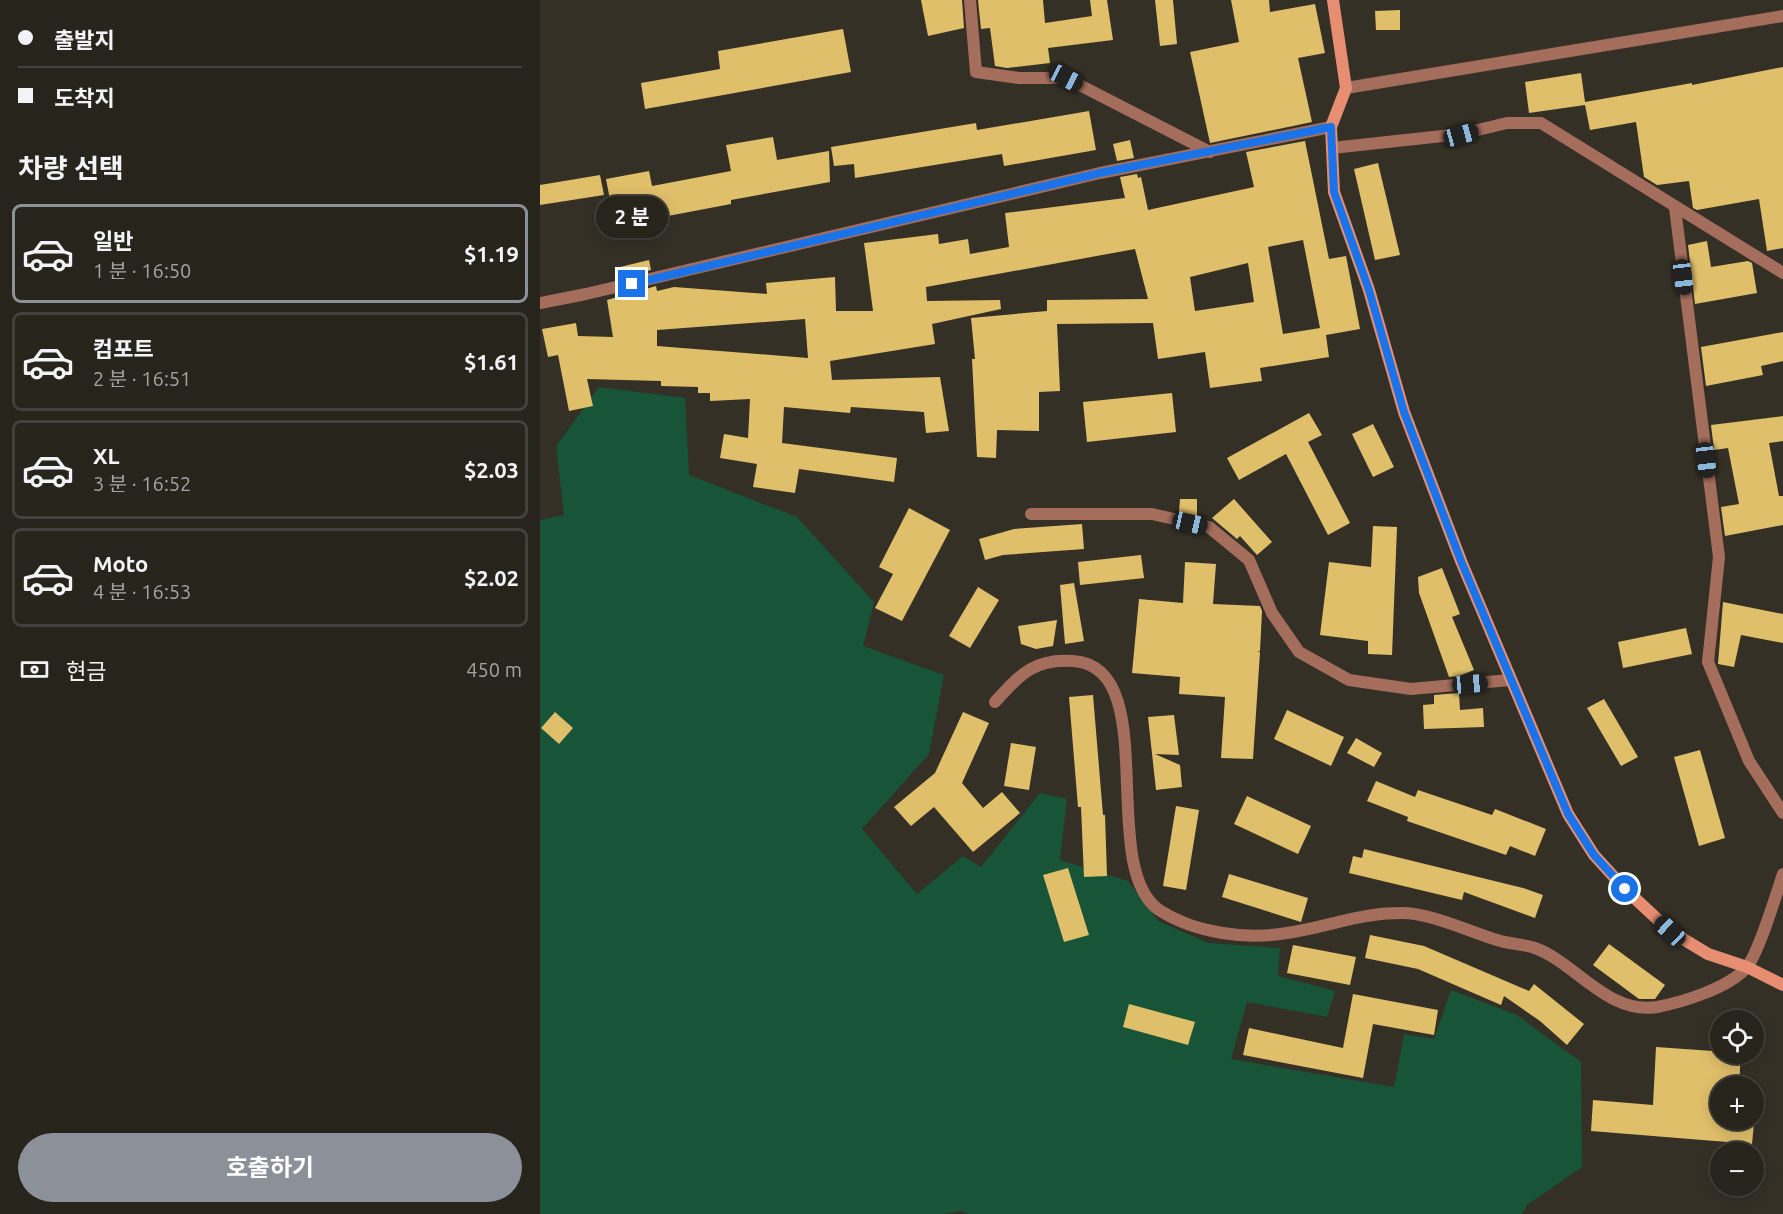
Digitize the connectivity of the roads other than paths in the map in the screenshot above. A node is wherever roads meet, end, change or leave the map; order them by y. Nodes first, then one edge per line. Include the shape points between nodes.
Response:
1 (970, 0) edge
2 (1333, 0) edge
3 (1783, 16) edge
4 (1346, 88) junction
5 (1331, 127) junction
6 (1332, 148) junction
7 (1210, 152) junction
8 (1675, 208) junction
9 (1783, 273) edge
10 (540, 303) edge
11 (1031, 514) dead end
12 (1510, 680) junction
13 (995, 702) dead end
14 (1783, 813) edge
15 (1783, 874) edge
16 (1747, 967) junction
17 (1783, 985) edge

1 - 7 street via 976,72 1019,78 1066,78
2 - 4 street
3 - 4 street
4 - 5 street
5 - 6 street
5 - 7 street
6 - 8 street via 1461,135 1507,123 1541,123
6 - 12 street via 1334,192 1369,290 1404,412
7 - 10 street via 1100,173
8 - 9 street
8 - 14 street via 1719,557 1708,662 1749,761
11 - 12 street via 1152,514 1209,527 1249,560 1272,613 1299,652 1349,680 1411,689
12 - 16 street via 1568,814 1594,855 1670,931 1708,954
13 - 16 street via 1020,676 1040,663 1083,661 1100,670 1122,713 1132,851 1138,879 1157,908 1185,924 1207,931 1285,934 1352,916 1406,913 1535,948 1615,1000 1653,1008 1715,989
15 - 16 street
16 - 17 street

